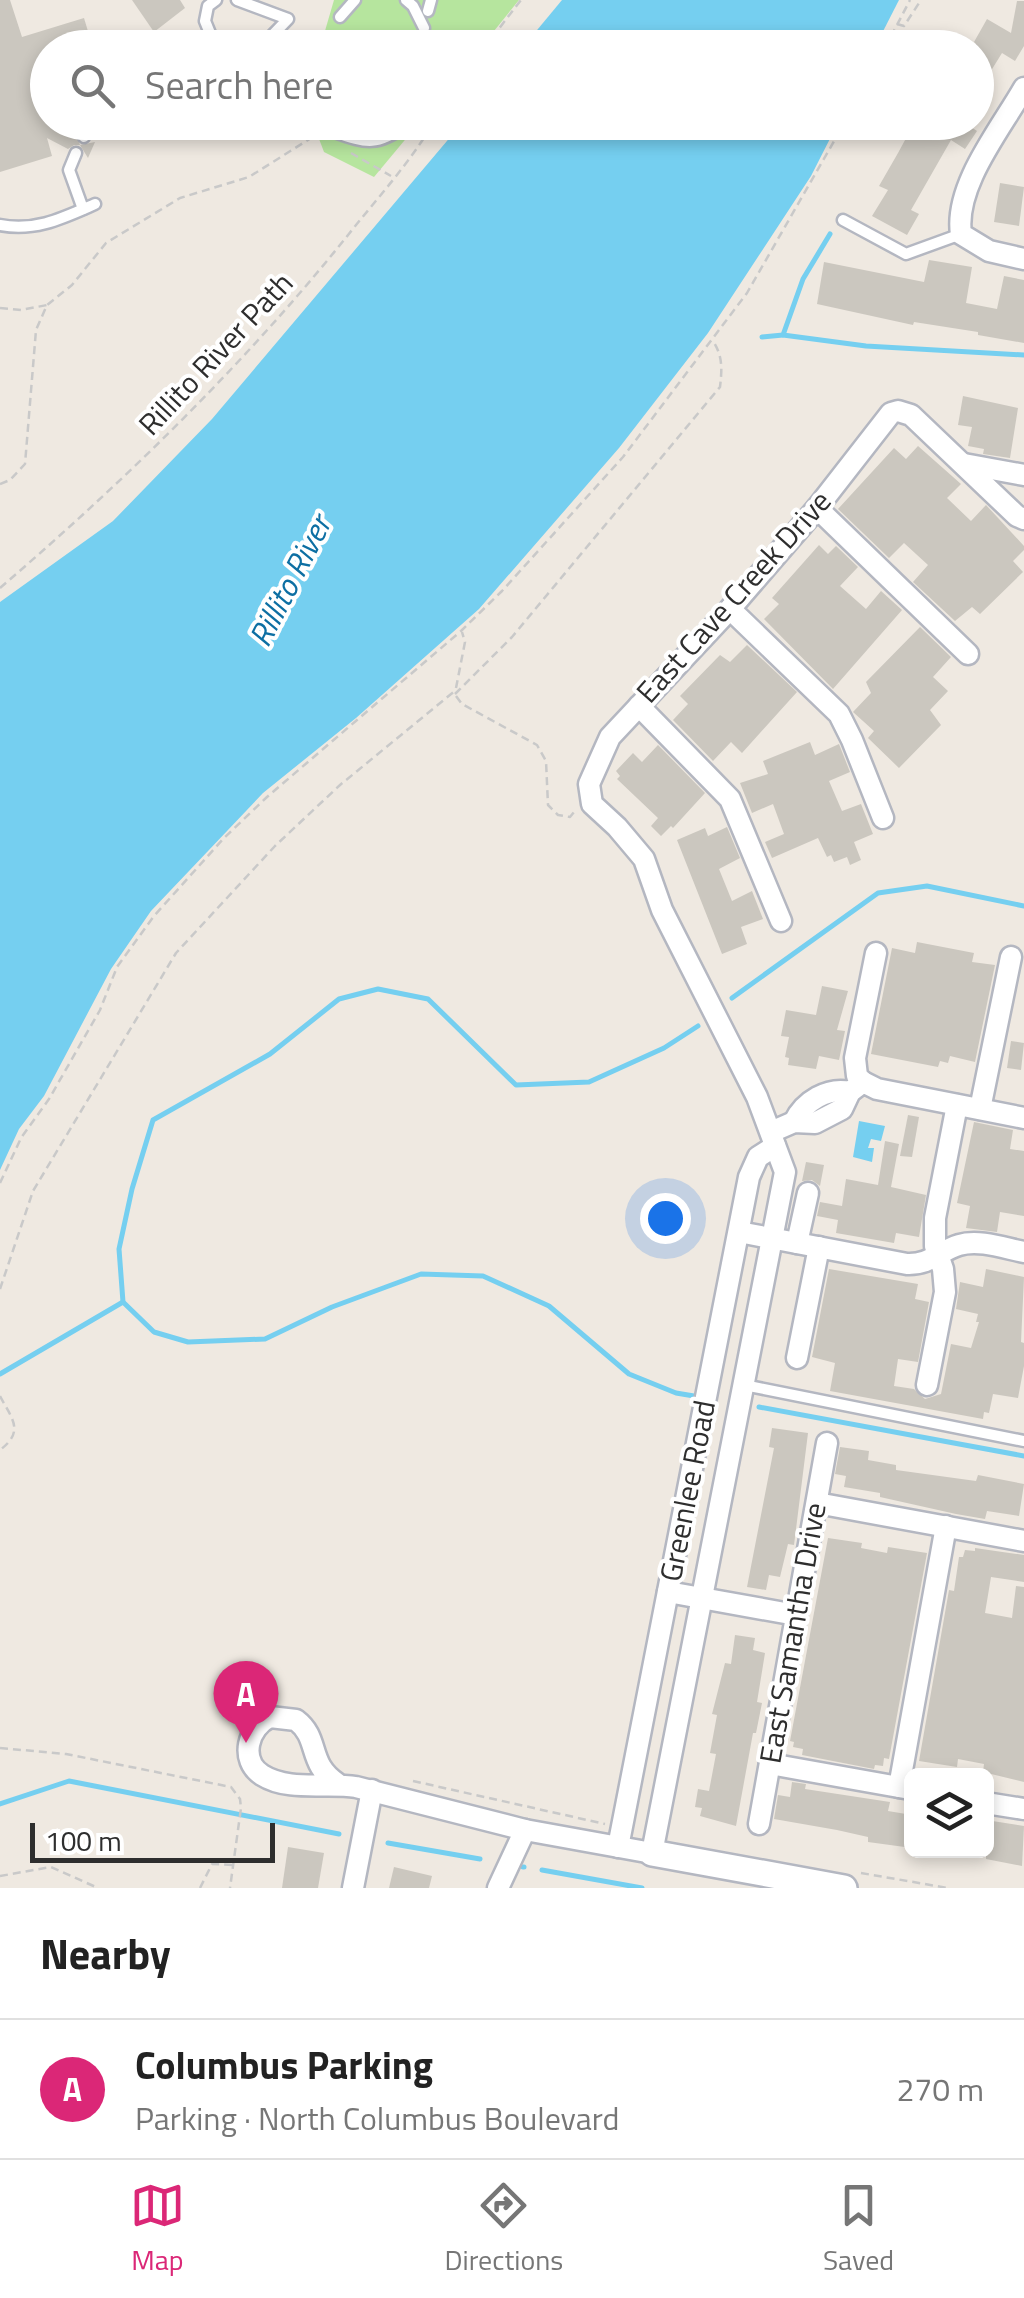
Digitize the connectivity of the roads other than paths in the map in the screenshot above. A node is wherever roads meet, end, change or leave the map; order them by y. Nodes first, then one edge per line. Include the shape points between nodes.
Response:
1 (216, 0) edge
2 (237, 0) edge
3 (354, 0) edge
4 (406, 0) edge
5 (340, 17) dead end
6 (424, 28) dead end
7 (209, 30) edge
8 (277, 30) edge
9 (1024, 88) edge
10 (76, 152) dead end
11 (844, 220) dead end
12 (0, 225) edge
13 (960, 234) junction
14 (1024, 259) edge
15 (964, 464) junction
16 (1024, 475) edge
17 (817, 508) junction
18 (1024, 519) edge
19 (730, 609) junction
20 (968, 654) dead end
21 (639, 706) junction
22 (590, 795) joint
23 (883, 818) dead end
24 (781, 921) dead end
25 (876, 952) dead end
26 (1011, 957) dead end
27 (856, 1087) junction
28 (957, 1104) junction
29 (980, 1109) junction
30 (1024, 1118) edge
31 (773, 1139) junction
32 (808, 1193) dead end
33 (739, 1232) junction
34 (773, 1238) junction
35 (797, 1242) junction
36 (819, 1247) junction
37 (1024, 1252) edge
38 (939, 1256) junction
39 (797, 1358) dead end
40 (927, 1385) dead end
41 (744, 1386) junction
42 (1024, 1441) edge
43 (827, 1443) dead end
44 (816, 1503) junction
45 (946, 1526) junction
46 (1024, 1540) edge
47 (668, 1592) junction
48 (702, 1598) junction
49 (796, 1615) junction
50 (770, 1764) junction
51 (908, 1768) edge
52 (338, 1784) junction
53 (904, 1788) edge
54 (372, 1790) junction
55 (994, 1803) edge
56 (1024, 1809) edge
57 (758, 1824) dead end
58 (525, 1830) junction
59 (618, 1847) junction
60 (652, 1853) junction
61 (353, 1888) edge
62 (498, 1888) edge
63 (844, 1888) edge

1 - 7 lane via 208,6
2 - 8 lane via 288,19
3 - 5 lane
4 - 6 lane
9 - 13 street via 964,192
10 - 12 lane via 69,170 89,207 47,225
11 - 13 lane via 906,254
13 - 14 street via 989,251
15 - 16 street
15 - 17 street, East Cave Creek Drive via 898,411 885,417
15 - 18 street
17 - 19 street, East Cave Creek Drive
17 - 20 street
19 - 21 street, East Cave Creek Drive
19 - 23 street via 838,714
21 - 22 street, East Cave Creek Drive via 602,749
21 - 24 street via 730,798
22 - 31 street, Greenlee Road via 644,860
25 - 27 street via 855,1058
26 - 29 street
27 - 28 street
27 - 31 street via 842,1108 816,1123 794,1122
28 - 29 street
28 - 38 street via 935,1218
29 - 30 street
31 - 33 street, Greenlee Road via 753,1167
31 - 34 street, Greenlee Road via 785,1172
32 - 35 street
33 - 34 street
33 - 47 street, Greenlee Road
34 - 35 street
34 - 41 street, Greenlee Road
35 - 36 street
36 - 38 street via 907,1264
36 - 39 street
37 - 38 street via 976,1243
38 - 40 street via 945,1292
41 - 42 lane
41 - 48 street, Greenlee Road
43 - 44 street, East Samantha Drive
44 - 45 street
44 - 49 street, East Samantha Drive
45 - 46 street
45 - 51 street
47 - 48 street
47 - 59 street, Greenlee Road
48 - 49 street
48 - 60 street, Greenlee Road
49 - 50 street, East Samantha Drive
50 - 53 street
50 - 57 street, East Samantha Drive
52 - 52 street via 320,1768 309,1733 296,1720 270,1717 255,1726 249,1754 261,1774 314,1786
52 - 54 street
54 - 58 street
54 - 61 street
55 - 56 street
58 - 59 street
58 - 62 street
59 - 60 street
60 - 63 street

